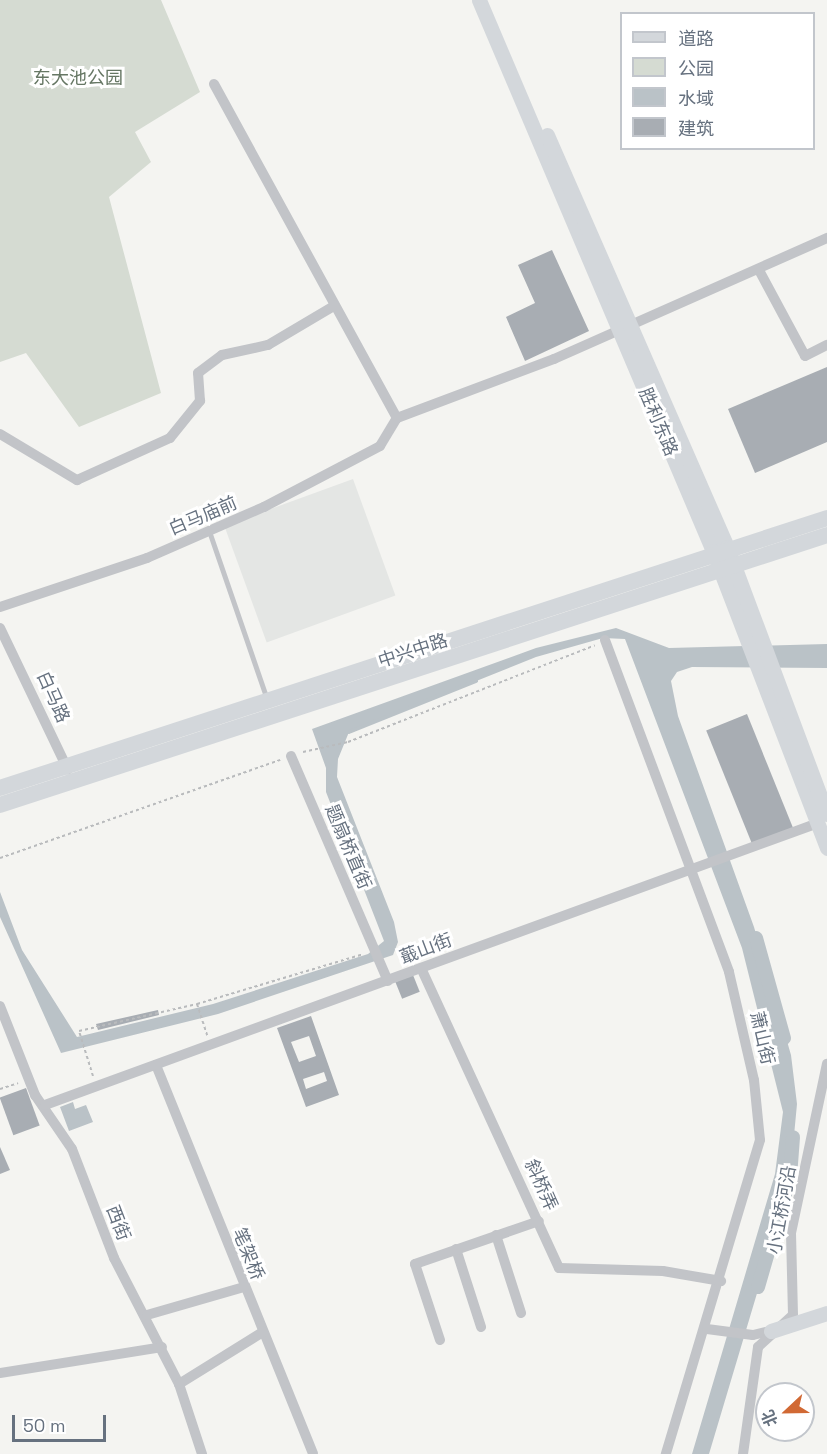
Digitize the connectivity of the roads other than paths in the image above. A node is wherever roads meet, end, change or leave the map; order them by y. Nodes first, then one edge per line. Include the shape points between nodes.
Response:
1 (479, 0) edge
2 (489, 0) edge
3 (214, 84) dead end
4 (827, 238) edge
5 (760, 272) junction
6 (334, 306) junction
7 (625, 328) junction
8 (827, 345) edge
9 (397, 418) junction
10 (0, 434) edge
11 (827, 518) edge
12 (209, 531) junction
13 (827, 535) edge
14 (723, 557) junction
15 (0, 607) edge
16 (0, 628) edge
17 (605, 640) road end
18 (267, 699) junction
19 (291, 756) road end
20 (69, 773) junction
21 (0, 788) edge
22 (0, 804) edge
23 (822, 819) edge
24 (827, 848) edge
25 (697, 865) junction
26 (421, 968) junction
27 (388, 981) junction
28 (0, 1006) edge
29 (827, 1064) edge
30 (156, 1065) junction
31 (45, 1106) junction
32 (539, 1221) junction
33 (496, 1235) junction
34 (456, 1249) junction
35 (721, 1281) junction
36 (244, 1287) junction
37 (827, 1312) edge
38 (521, 1313) dead end
39 (147, 1315) junction
40 (481, 1327) dead end
41 (711, 1330) junction
42 (771, 1331) junction
43 (263, 1332) junction
44 (440, 1340) dead end
45 (162, 1347) junction
46 (0, 1373) edge
47 (179, 1384) junction
48 (202, 1454) edge
49 (313, 1454) edge
50 (666, 1454) edge
51 (743, 1454) edge

1 - 7 main road, 胜利东路
2 - 7 main road, 胜利东路
3 - 6 street
4 - 5 street
5 - 7 street
5 - 8 street via 805,356
6 - 9 street
6 - 10 street via 268,345 222,355 198,373 200,401 170,438 77,480
7 - 9 street
7 - 14 main road, 胜利东路
9 - 12 street, 白马庙前 via 380,446
11 - 14 main road, 中兴中路
12 - 15 street, 白马庙前
12 - 18 lane
13 - 14 main road, 中兴中路
14 - 18 main road, 中兴中路
14 - 20 main road, 中兴中路
14 - 23 main road, 胜利东路
16 - 20 street, 白马路
17 - 25 street, 萧山街
18 - 20 main road, 中兴中路
19 - 27 street, 题扇桥直街
20 - 21 main road, 中兴中路
20 - 22 main road, 中兴中路
23 - 24 main road, 胜利东路
23 - 25 street, 蕺山街
25 - 26 street, 蕺山街
25 - 35 street, 萧山街 via 742,1026 760,1140
26 - 27 street, 蕺山街
26 - 32 street, 斜桥弄
27 - 30 street, 蕺山街
28 - 31 street, 西街 via 29,1079
29 - 42 street, 小江桥河沿 via 791,1233 794,1315
30 - 31 street, 蕺山街
30 - 36 street, 笔架桥
31 - 39 street, 西街 via 72,1149 114,1258
32 - 33 street
32 - 35 street, 斜桥弄 via 559,1268 663,1271
33 - 34 street
33 - 38 street
34 - 40 street
34 - 44 street via 415,1264
35 - 41 street, 萧山街
36 - 39 street
36 - 43 street, 笔架桥
37 - 42 main road
39 - 45 street, 西街
41 - 42 street via 753,1335
41 - 50 street, 萧山街
42 - 51 street, 小江桥河沿 via 758,1347
43 - 47 street
43 - 49 street, 笔架桥
45 - 46 street
45 - 47 street, 西街
47 - 48 street, 西街

